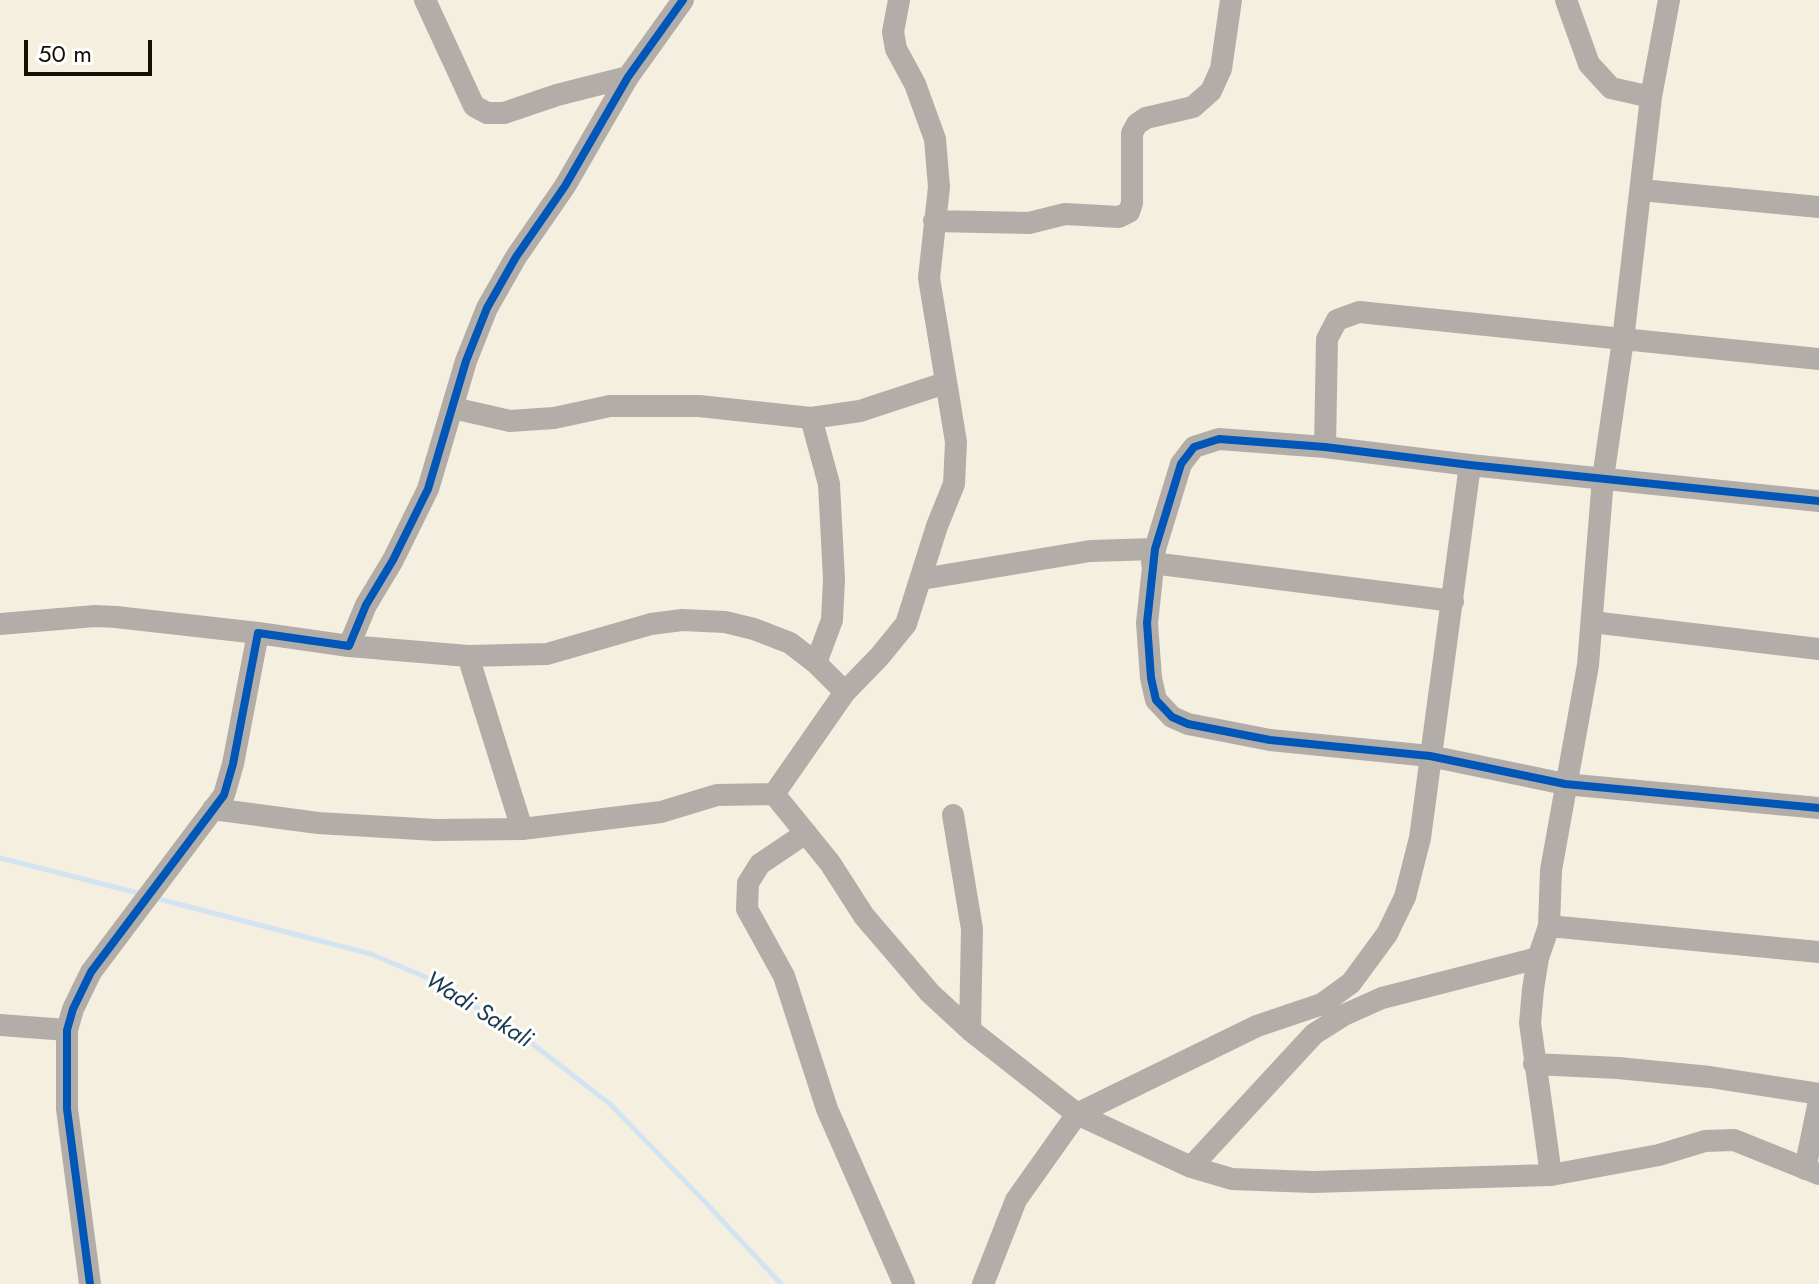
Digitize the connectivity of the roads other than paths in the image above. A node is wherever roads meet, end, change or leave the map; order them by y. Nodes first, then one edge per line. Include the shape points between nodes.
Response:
1 (425, 0) edge
2 (683, 0) edge
3 (899, 0) edge
4 (1231, 0) edge
5 (1566, 0) edge
6 (1669, 0) edge
7 (628, 77) junction
8 (1651, 97) junction
9 (1641, 190) junction
10 (1819, 207) edge
11 (934, 221) junction
12 (1623, 340) junction
13 (1819, 359) edge
14 (945, 383) junction
15 (453, 408) junction
16 (811, 418) junction
17 (1325, 447) junction
18 (1470, 465) junction
19 (1603, 478) junction
20 (1819, 501) edge
21 (1154, 556) junction
22 (922, 579) junction
23 (1453, 601) junction
24 (1592, 622) junction
25 (0, 624) edge
26 (258, 633) junction
27 (349, 646) junction
28 (1819, 649) edge
29 (468, 656) junction
30 (816, 663) junction
31 (845, 692) junction
32 (1430, 756) junction
33 (1565, 784) junction
34 (774, 794) junction
35 (1819, 808) edge
36 (213, 809) junction
37 (953, 815) dead end
38 (522, 829) junction
39 (806, 833) junction
40 (1549, 926) junction
41 (1819, 952) edge
42 (1538, 958) junction
43 (1322, 1004) junction
44 (1344, 1015) junction
45 (0, 1025) edge
46 (67, 1030) junction
47 (970, 1030) junction
48 (1534, 1064) junction
49 (1819, 1094) edge
50 (1819, 1101) edge
51 (1077, 1114) junction
52 (1191, 1167) junction
53 (1812, 1172) edge
54 (1551, 1175) junction
55 (90, 1284) edge
56 (904, 1284) edge
57 (983, 1284) edge

1 - 7 street via 474,106 487,113 504,113
2 - 7 street
3 - 11 street via 893,32 896,49 935,139 939,187
4 - 11 street via 1221,69 1211,91 1193,107 1146,118 1132,133 1129,212 1119,217 1065,214 1029,223
5 - 8 street via 1589,64 1611,88
6 - 8 street
7 - 15 street via 487,308
8 - 9 street
9 - 10 street
9 - 12 street
11 - 14 street via 929,278
12 - 13 street
12 - 17 street via 1359,312 1337,320 1327,339
12 - 19 street
14 - 16 street via 860,411
14 - 22 street via 956,442 954,484
15 - 16 street via 510,421 610,406 699,406
15 - 27 street via 428,489
16 - 30 street via 829,484 834,579 832,620
17 - 18 street
17 - 21 street via 1219,439 1194,447 1181,464
18 - 19 street
18 - 23 street
19 - 20 street
19 - 24 street
21 - 22 street via 1090,551
21 - 23 street
21 - 32 street via 1147,623 1151,678 1156,700 1172,717 1270,740
22 - 31 street via 906,624
23 - 32 street
24 - 28 street
24 - 33 street
25 - 26 street via 95,616
26 - 27 street
26 - 36 street via 233,764 224,795
27 - 29 street
29 - 30 street via 547,654 682,620 754,629 790,643
29 - 38 street
30 - 31 street
31 - 34 street
32 - 33 street
32 - 43 street via 1420,838 1405,897 1387,934 1351,983
33 - 35 street
33 - 40 street via 1551,870
34 - 38 street via 717,795 661,812
34 - 39 street
36 - 38 street via 333,824
36 - 46 street via 91,972
37 - 47 street via 972,929
39 - 47 street via 864,916 930,993
39 - 56 street via 760,864 748,883 747,909 784,976 827,1109
40 - 41 street
40 - 42 street
42 - 44 street via 1382,998
42 - 48 street via 1530,1023
43 - 44 street
43 - 51 street via 1257,1026
44 - 52 street via 1314,1034
45 - 46 street
46 - 55 street via 67,1109
47 - 51 street
48 - 49 street via 1710,1077
48 - 54 street
50 - 53 street
51 - 52 street
51 - 57 street via 1016,1200
52 - 54 street via 1232,1179 1312,1182
53 - 54 street via 1734,1140 1705,1141

